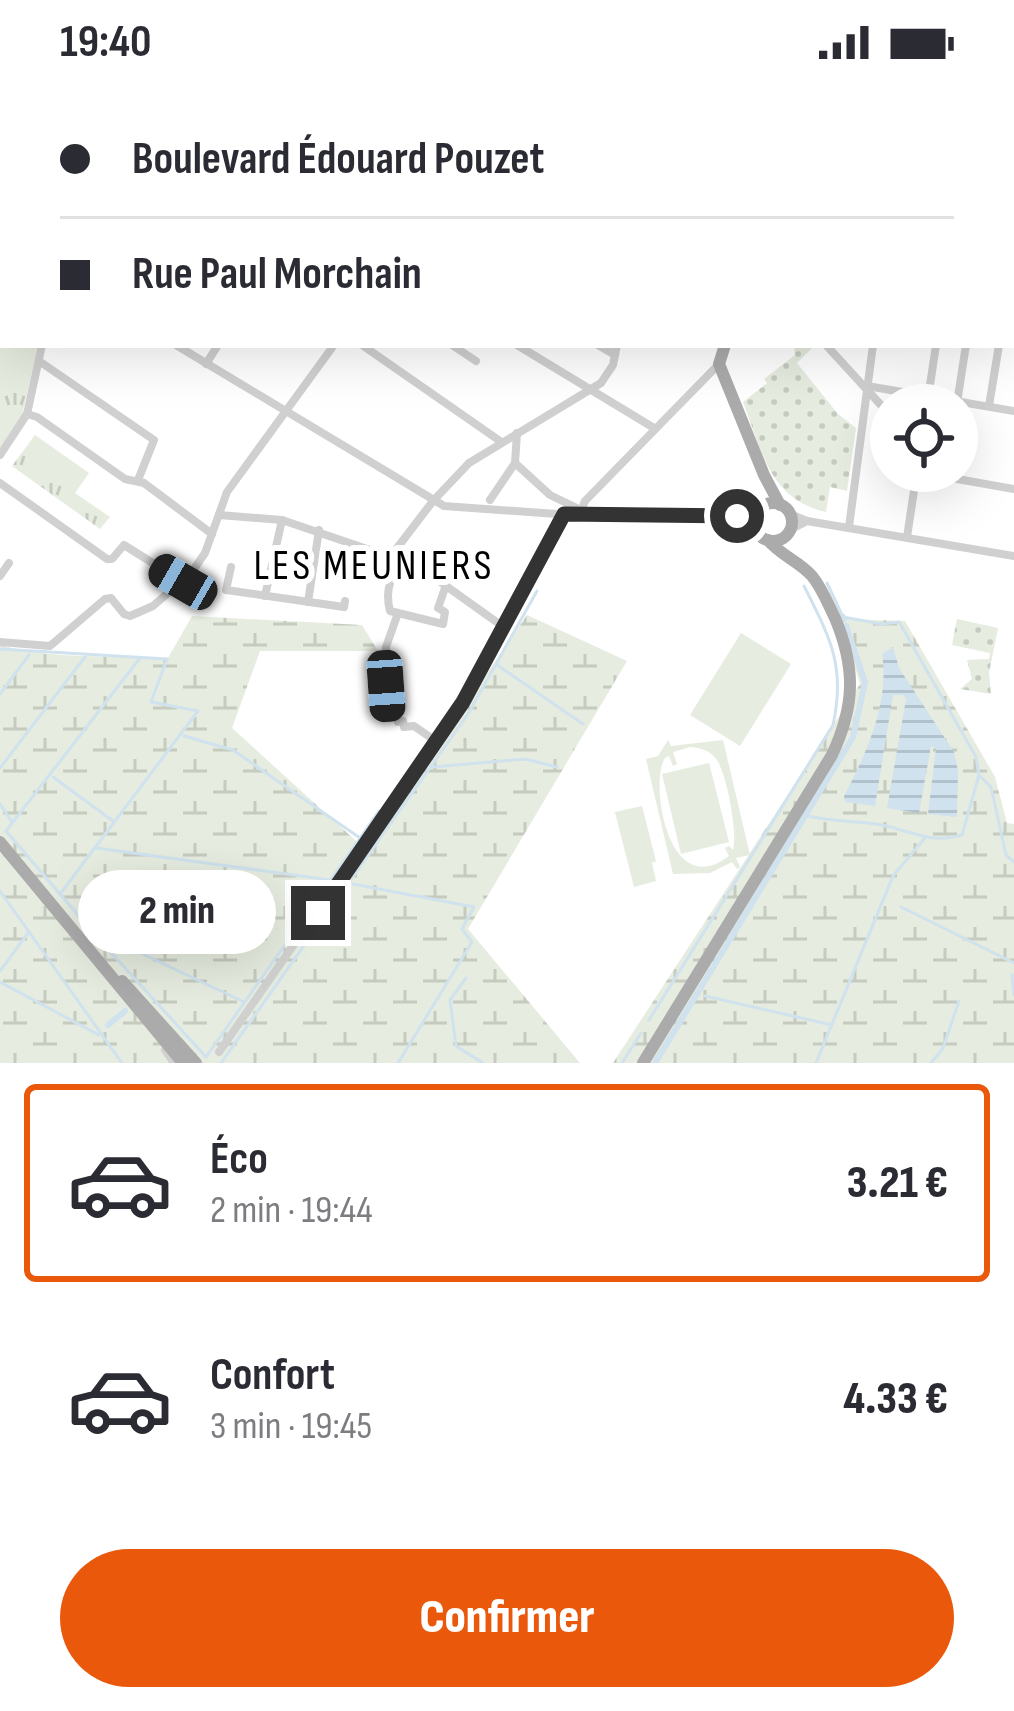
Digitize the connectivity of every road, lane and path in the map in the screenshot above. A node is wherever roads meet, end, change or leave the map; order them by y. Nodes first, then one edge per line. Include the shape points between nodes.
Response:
1 (41, 348) edge
2 (181, 348) edge
3 (216, 348) edge
4 (332, 348) edge
5 (366, 348) edge
6 (456, 348) edge
7 (523, 348) edge
8 (828, 348) edge
9 (873, 348) edge
10 (936, 348) edge
11 (966, 348) edge
12 (999, 348) edge
13 (616, 350) edge
14 (719, 352) edge
15 (39, 361) junction
16 (476, 361) dead end
17 (206, 364) junction
18 (930, 384) edge
19 (960, 384) edge
20 (867, 386) junction
21 (870, 387) edge
22 (592, 390) junction
23 (870, 390) edge
24 (978, 405) edge
25 (989, 406) junction
26 (1014, 411) edge
27 (287, 412) junction
28 (27, 414) junction
29 (654, 428) junction
30 (517, 433) junction
31 (500, 441) junction
32 (0, 455) edge
33 (515, 463) junction
34 (764, 475) junction
35 (137, 480) junction
36 (978, 481) edge
37 (0, 482) edge
38 (1014, 489) edge
39 (914, 492) edge
40 (490, 500) dead end
41 (433, 501) junction
42 (762, 507) junction
43 (785, 509) junction
44 (581, 512) junction
45 (564, 514) junction
46 (219, 515) junction
47 (719, 516) junction
48 (282, 520) junction
49 (807, 521) junction
50 (754, 526) junction
51 (849, 527) junction
52 (319, 530) junction
53 (788, 533) junction
54 (212, 534) junction
55 (907, 537) junction
56 (768, 540) junction
57 (394, 552) junction
58 (405, 556) junction
59 (1014, 556) edge
60 (791, 558) junction
61 (9, 563) dead end
62 (231, 567) dead end
63 (0, 576) edge
64 (183, 582) junction
65 (446, 585) junction
66 (265, 596) junction
67 (345, 601) dead end
68 (308, 602) junction
69 (398, 613) junction
70 (505, 628) junction
71 (0, 642) edge
72 (387, 710) dead end
73 (398, 722) dead end
74 (437, 742) junction
75 (0, 842) edge
76 (41, 891) junction
77 (219, 1052) dead end
78 (179, 1063) edge
79 (196, 1063) edge
80 (641, 1063) edge

1 - 15 street
2 - 17 street
3 - 17 street
4 - 27 street
5 - 31 street
6 - 16 street
7 - 22 street
8 - 20 street
9 - 20 street
10 - 18 street
11 - 19 street
12 - 25 street
13 - 22 street
14 - 29 street
14 - 34 main road
15 - 28 street
15 - 35 street via 154,440
17 - 27 street
20 - 21 street
20 - 23 street
20 - 51 street
22 - 29 street
22 - 30 street
24 - 25 street
25 - 26 street
27 - 41 street
27 - 46 street
28 - 32 street
28 - 35 street
29 - 44 street
30 - 31 street
30 - 33 street
31 - 41 street
33 - 40 street
33 - 44 street
34 - 42 main road
34 - 43 main road
35 - 54 street
36 - 38 street
37 - 64 street via 106,559 124,545
39 - 55 street
41 - 45 street
41 - 57 street
42 - 43 main road
42 - 47 street
42 - 50 main road
43 - 49 street
43 - 53 main road
44 - 45 street
44 - 47 street
45 - 70 street
46 - 48 street
46 - 54 street
47 - 50 street
48 - 52 street
48 - 66 street
49 - 51 street
49 - 53 street
50 - 56 main road
51 - 55 street
52 - 57 street
52 - 68 street
53 - 56 main road
53 - 60 main road
54 - 64 street
55 - 59 street
56 - 60 main road
57 - 58 street
58 - 65 street
58 - 69 street via 386,594
60 - 80 main road via 829,604 850,657 846,726
61 - 63 street
62 - 66 street via 222,591
64 - 71 street via 130,616 105,599 47,646
65 - 69 street via 442,624
65 - 70 street
66 - 68 street
67 - 68 street
69 - 72 street via 386,647
70 - 74 street
73 - 74 street
74 - 77 street
75 - 76 main road
76 - 78 main road
76 - 79 main road

